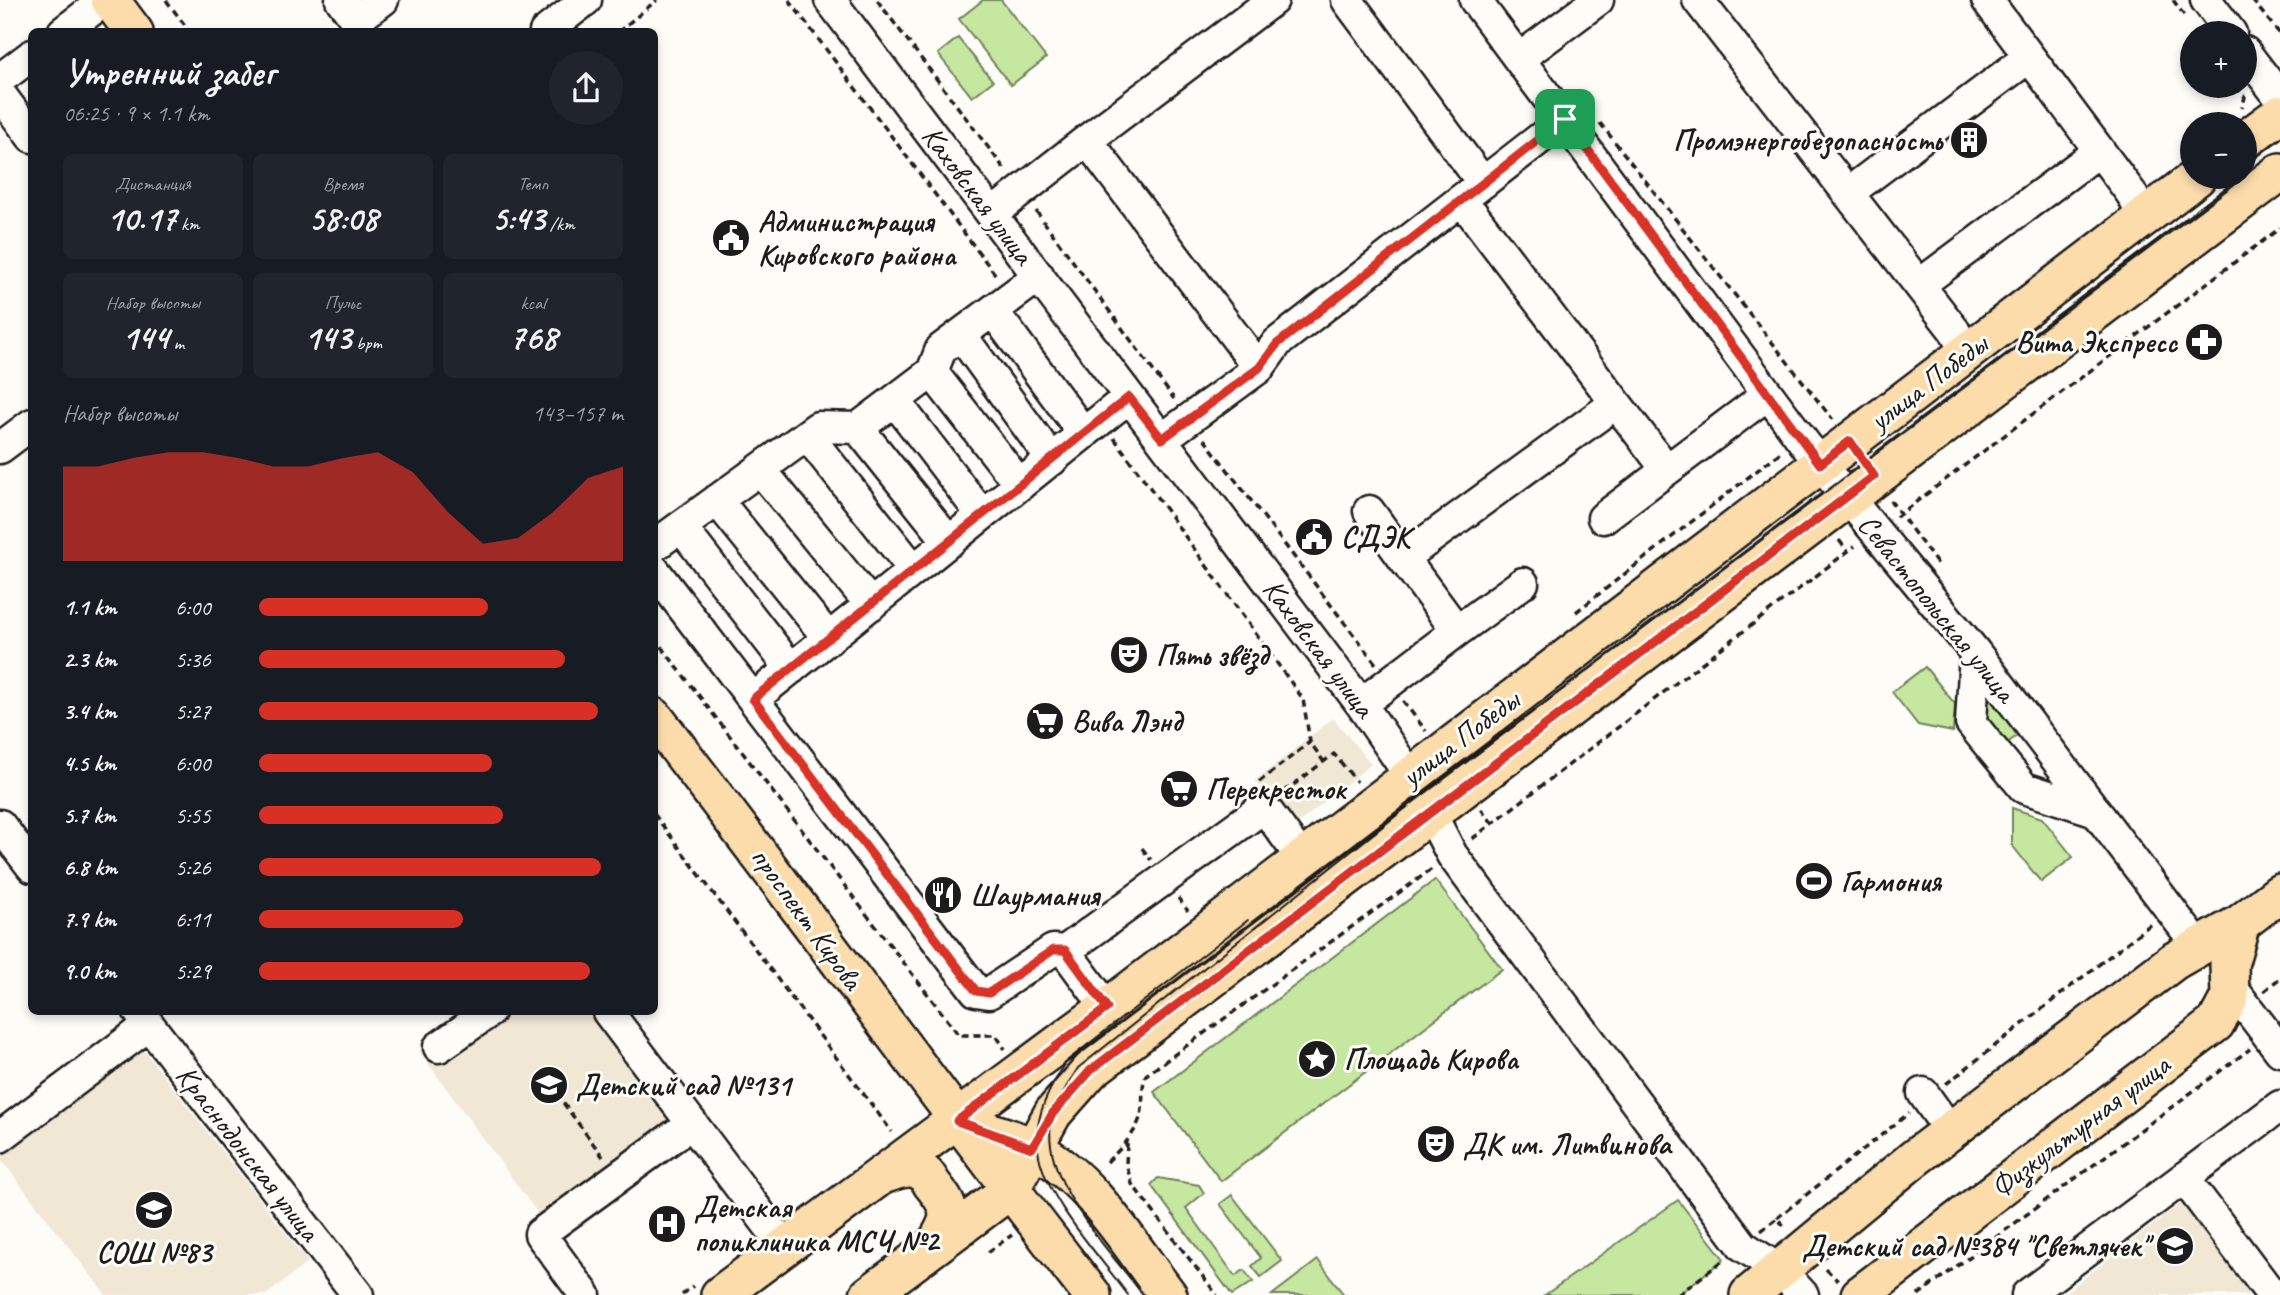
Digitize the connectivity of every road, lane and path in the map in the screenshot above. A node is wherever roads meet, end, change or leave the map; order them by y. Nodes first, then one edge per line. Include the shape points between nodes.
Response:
1 (105, 0) edge
2 (110, 0) edge
3 (166, 0) edge
4 (341, 0) edge
5 (383, 0) edge
6 (586, 0) edge
7 (657, 0) edge
8 (789, 0) edge
9 (830, 0) edge
10 (877, 0) edge
11 (1273, 0) edge
12 (1347, 0) edge
13 (1475, 0) edge
14 (1598, 0) edge
15 (1698, 0) edge
16 (1987, 0) edge
17 (2206, 0) edge
18 (2252, 0) edge
19 (2222, 21) edge
20 (68, 28) edge
21 (131, 28) edge
22 (187, 28) edge
23 (550, 28) edge
24 (623, 28) edge
25 (2280, 34) edge
26 (2029, 57) junction
27 (28, 58) edge
28 (1520, 58) junction
29 (2257, 68) edge
30 (0, 79) edge
31 (0, 94) edge
32 (2280, 98) edge
33 (2280, 114) edge
34 (1565, 119) junction
35 (1597, 119) dead end
36 (28, 131) edge
37 (2257, 131) edge
38 (1087, 140) junction
39 (2099, 150) junction
40 (2280, 172) edge
41 (2181, 189) edge
42 (1022, 191) junction
43 (1473, 191) junction
44 (1848, 193) junction
45 (992, 214) junction
46 (2144, 217) junction
47 (1039, 276) junction
48 (1001, 282) dead end
49 (1919, 285) junction
50 (993, 311) junction
51 (961, 335) junction
52 (1966, 353) junction
53 (1268, 365) junction
54 (932, 372) junction
55 (1768, 394) junction
56 (1129, 397) junction
57 (894, 401) junction
58 (1616, 403) junction
59 (1189, 419) junction
60 (28, 427) edge
61 (858, 428) junction
62 (1096, 432) junction
63 (807, 435) junction
64 (1162, 439) junction
65 (1850, 441) junction
66 (0, 448) edge
67 (1810, 450) junction
68 (1052, 460) junction
69 (760, 469) junction
70 (1667, 470) junction
71 (1020, 485) junction
72 (1861, 486) junction
73 (717, 500) junction
74 (1369, 511) dead end
75 (982, 515) junction
76 (1604, 518) dead end
77 (681, 527) junction
78 (949, 542) junction
79 (658, 543) edge
80 (1403, 558) junction
81 (1941, 569) dead end
82 (914, 570) junction
83 (658, 575) edge
84 (1523, 583) dead end
85 (871, 605) junction
86 (1457, 631) junction
87 (829, 639) junction
88 (658, 642) edge
89 (1975, 652) junction
90 (791, 669) junction
91 (1390, 682) junction
92 (753, 699) junction
93 (1361, 704) junction
94 (658, 722) edge
95 (1425, 730) dead end
96 (1310, 742) junction
97 (1324, 762) junction
98 (1410, 776) junction
99 (1357, 782) dead end
100 (1264, 807) junction
101 (2096, 811) junction
102 (1430, 813) junction
103 (658, 819) edge
104 (0, 825) edge
105 (1452, 855) junction
106 (1301, 858) junction
107 (28, 862) edge
108 (2280, 893) edge
109 (2170, 909) junction
110 (2241, 923) junction
111 (1065, 950) junction
112 (2186, 953) junction
113 (2280, 978) edge
114 (2229, 984) junction
115 (1107, 1008) junction
116 (485, 1015) edge
117 (610, 1015) edge
118 (144, 1018) edge
119 (2259, 1025) junction
120 (439, 1047) dead end
121 (1007, 1051) dead end
122 (2280, 1051) edge
123 (542, 1074) dead end
124 (1925, 1096) junction
125 (2280, 1106) edge
126 (957, 1121) junction
127 (692, 1124) junction
128 (1950, 1130) junction
129 (895, 1136) dead end
130 (0, 1137) edge
131 (1127, 1142) junction
132 (1032, 1148) junction
133 (1107, 1162) dead end
134 (883, 1175) junction
135 (618, 1177) junction
136 (2184, 1178) junction
137 (1010, 1190) junction
138 (1777, 1218) dead end
139 (1014, 1234) dead end
140 (936, 1243) junction
141 (785, 1247) junction
142 (988, 1252) dead end
143 (1792, 1283) edge
144 (712, 1287) edge
145 (358, 1295) edge
146 (585, 1295) edge
147 (682, 1295) edge
148 (869, 1295) edge
149 (1092, 1295) edge
150 (1168, 1295) edge
151 (1217, 1295) edge
152 (1749, 1295) edge
153 (1860, 1295) edge
154 (1918, 1295) edge
155 (2027, 1295) edge
156 (2272, 1295) edge

1 - 20 street
2 - 21 main road
3 - 22 path
4 - 5 street via 356,20
6 - 23 street
7 - 24 path
8 - 48 path
9 - 45 street, Каховская улица
10 - 42 path
11 - 38 street
12 - 43 street
13 - 28 street, Севастопольская улица
14 - 28 street
15 - 44 street
16 - 26 street
17 - 19 street
18 - 25 path
26 - 39 street
26 - 44 street
27 - 30 street
28 - 34 street, Севастопольская улица
29 - 32 street
31 - 36 street
33 - 37 main road
34 - 43 street
34 - 55 street, Севастопольская улица
35 - 65 path
38 - 42 street
38 - 53 street
39 - 46 street
39 - 49 street
40 - 72 main road, улица Победы
41 - 46 main road, улица Победы
42 - 45 street
42 - 59 path
43 - 53 street via 1277,344
43 - 58 street
44 - 49 street
45 - 47 street, Каховская улица
46 - 52 main road, улица Победы
47 - 50 street
47 - 56 street, Каховская улица
49 - 52 street
50 - 51 street
50 - 62 street
51 - 54 street via 941,349
51 - 68 street
52 - 65 main road, улица Победы
53 - 59 street
54 - 57 street
54 - 71 street
55 - 67 street, Севастопольская улица
55 - 70 street
56 - 62 street
56 - 64 street, Каховская улица
57 - 61 street
57 - 75 street
58 - 70 street
58 - 80 street
59 - 64 street
59 - 91 path
60 - 66 street
61 - 63 street via 818,427
61 - 78 street
62 - 68 street
62 - 96 path via 1303,699
63 - 69 street
63 - 82 street
64 - 93 street, Каховская улица
65 - 67 main road, улица Победы
67 - 72 street, Севастопольская улица
67 - 98 main road, улица Победы
68 - 71 street
69 - 73 street
69 - 85 street
70 - 76 street
71 - 75 street
72 - 81 path
72 - 89 street, Севастопольская улица
72 - 102 main road, улица Победы
73 - 77 street
73 - 87 street
74 - 80 street
75 - 78 street
77 - 79 street
77 - 90 street
78 - 82 street
80 - 86 street
82 - 85 street
83 - 92 street
84 - 86 street
85 - 87 street
86 - 91 street
87 - 90 street
88 - 121 path via 959,1035 996,1035
89 - 101 street, Севастопольская улица
89 - 101 street via 1972,723 2024,788
90 - 92 street
91 - 93 street
91 - 95 path
92 - 111 street via 976,991 989,993 1053,950
93 - 98 street, Каховская улица
94 - 126 main road, проспект Кирова via 762,855
96 - 97 path
96 - 100 path via 1252,787
97 - 99 path via 1334,754
97 - 100 path
98 - 102 main road, Каховская улица
98 - 106 main road, улица Победы
100 - 106 street
100 - 111 street
101 - 109 street, Севастопольская улица
102 - 105 street, Каховская улица
102 - 132 main road, улица Победы via 1091,1070 1053,1113
103 - 129 path
104 - 107 street
105 - 131 path via 1146,1075 1141,1117
105 - 143 street, Каховская улица via 1743,1246
106 - 115 main road, улица Победы
108 - 110 main road
109 - 112 street, Севастопольская улица
109 - 124 path
110 - 112 main road
110 - 114 main road, Физкультурная улица via 2231,954
111 - 115 street
112 - 114 main road via 2211,963
112 - 128 main road
113 - 119 path via 2261,993
114 - 119 street
114 - 153 main road, Физкультурная улица via 2230,996 2216,1023
115 - 126 main road, улица Победы
116 - 120 street
117 - 127 street
118 - 130 street
118 - 145 street, Краснодонская улица
119 - 122 street
119 - 154 path via 2253,1047
123 - 135 path
124 - 128 street
124 - 138 path
125 - 136 street
126 - 132 main road
126 - 134 main road, улица Победы
126 - 137 main road, проспект Кирова
127 - 135 street
127 - 141 street
128 - 143 main road
131 - 133 path
131 - 151 path via 1126,1164 1132,1184
132 - 137 main road, улица Победы
132 - 150 main road via 1094,1197
134 - 140 main road via 902,1168 925,1174 947,1203 949,1214
134 - 141 main road, улица Победы
135 - 146 street via 540,1234
136 - 155 street
136 - 156 street
137 - 140 main road, улица Победы
137 - 149 main road, проспект Кирова
139 - 142 path
140 - 148 main road, улица Победы
141 - 144 main road, улица Победы
143 - 152 main road
144 - 147 path

